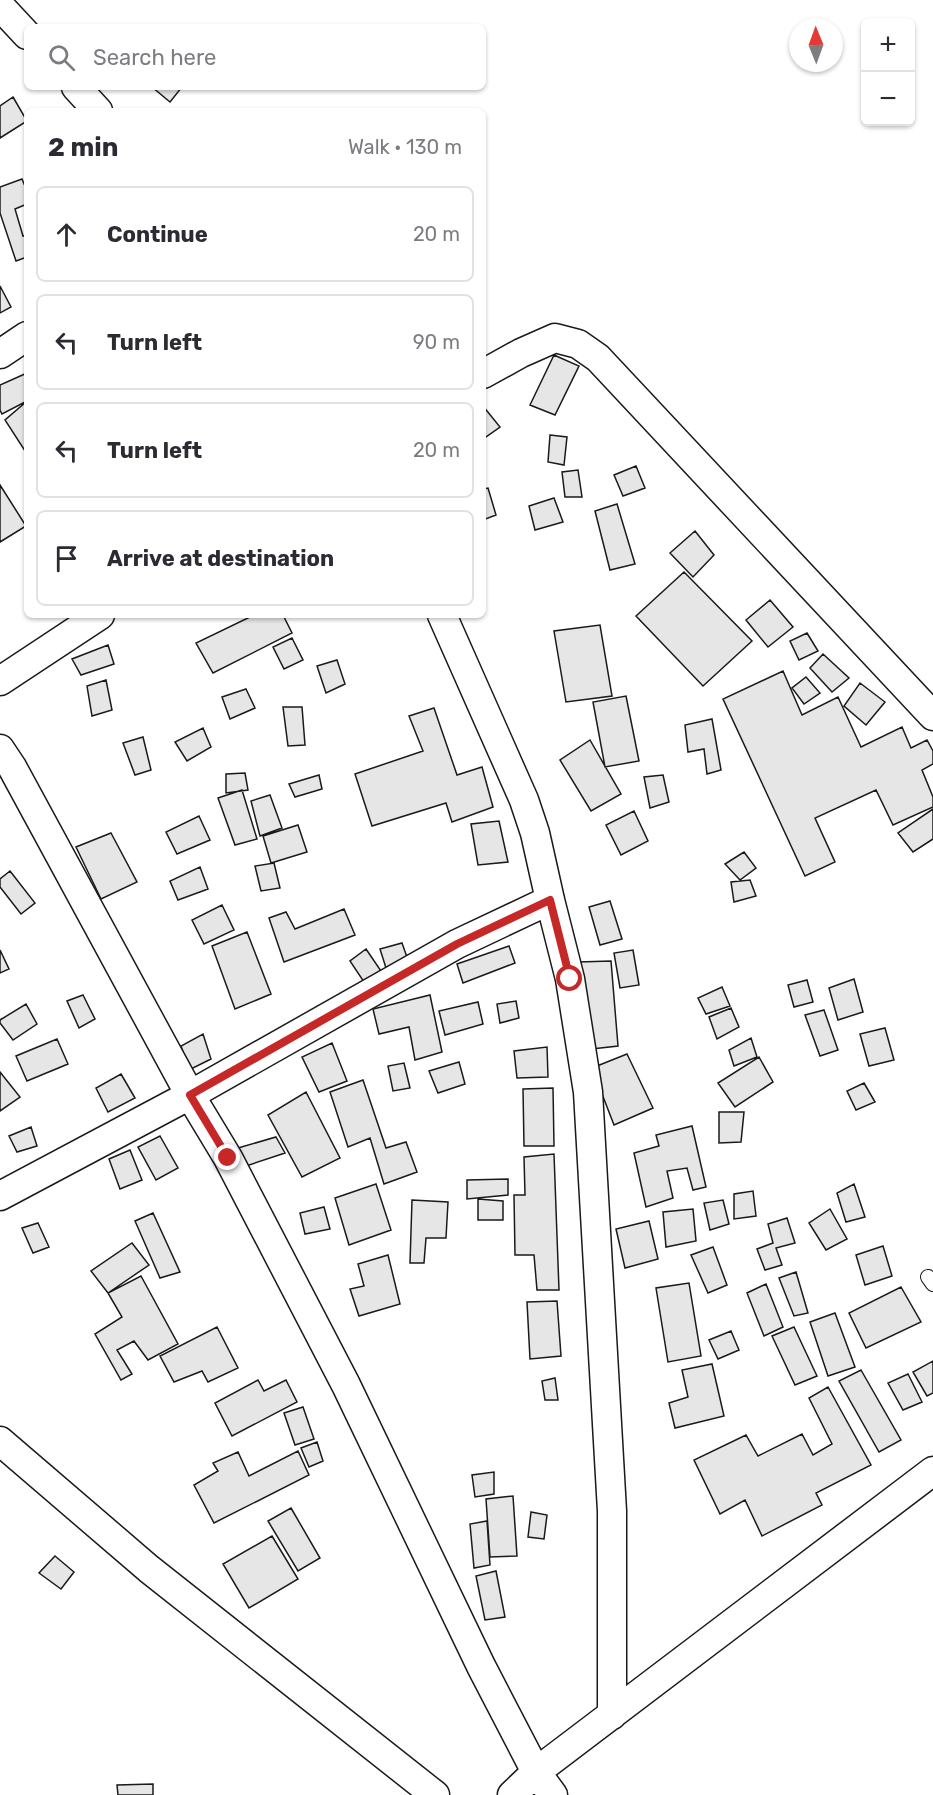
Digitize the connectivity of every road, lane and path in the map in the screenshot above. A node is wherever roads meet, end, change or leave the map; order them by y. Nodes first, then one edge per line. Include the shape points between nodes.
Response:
1 (0, 6) edge
2 (24, 32) edge
3 (79, 90) edge
4 (95, 108) edge
5 (24, 338) edge
6 (0, 354) edge
7 (486, 372) edge
8 (95, 618) edge
9 (443, 618) edge
10 (0, 681) edge
11 (929, 704) edge
12 (0, 749) edge
13 (550, 900) junction
14 (190, 1095) junction
15 (0, 1196) edge
16 (0, 1441) edge
17 (933, 1471) edge
18 (612, 1715) junction
19 (536, 1772) junction
20 (435, 1795) edge
21 (512, 1795) edge
22 (553, 1795) edge

1 - 2 street
3 - 4 street
5 - 6 street
7 - 11 street via 555,338 578,344 598,358
8 - 10 street
9 - 13 street via 524,800
12 - 14 street
13 - 14 street via 457,944
13 - 18 street via 570,979 588,1092 612,1511
14 - 15 street
14 - 19 street via 228,1158 346,1385
16 - 20 street via 149,1569
17 - 18 street
18 - 19 street
19 - 21 street
19 - 22 street

